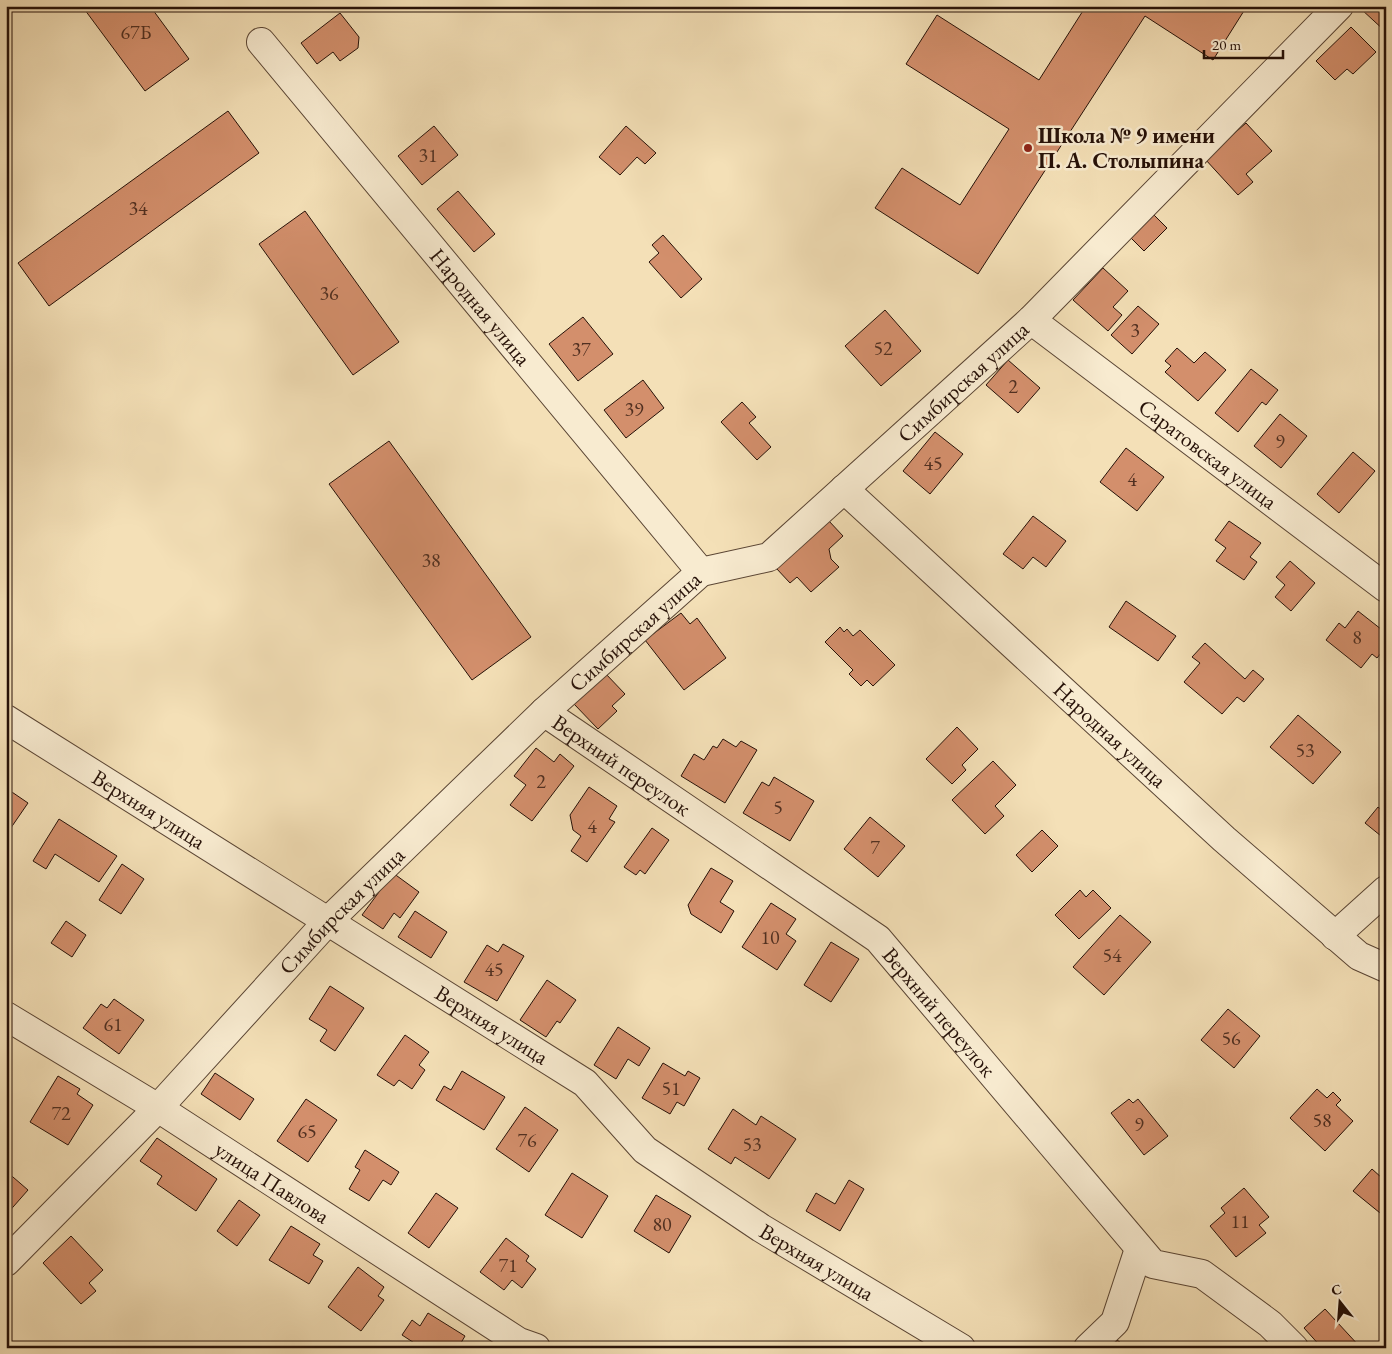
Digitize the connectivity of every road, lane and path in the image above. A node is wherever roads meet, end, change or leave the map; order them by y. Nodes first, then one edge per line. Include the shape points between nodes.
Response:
1 (1339, 6) edge
2 (261, 42) dead end
3 (1032, 320) junction
4 (844, 489) junction
5 (701, 572) junction
6 (1386, 588) edge
7 (544, 712) junction
8 (6, 719) edge
9 (1386, 890) edge
10 (328, 921) junction
11 (1335, 936) junction
12 (1386, 968) edge
13 (6, 1016) edge
14 (158, 1108) junction
15 (1139, 1249) junction
16 (6, 1262) edge
17 (536, 1348) edge
18 (961, 1348) edge
19 (1088, 1348) edge
20 (1294, 1348) edge

1 - 3 street, Симбирская улица
2 - 5 street, Народная улица
3 - 4 street, Симбирская улица
3 - 6 street, Саратовская улица
4 - 5 street, Симбирская улица via 769,557
4 - 11 street, Народная улица via 1224,839
5 - 7 street, Симбирская улица
7 - 10 street, Симбирская улица
7 - 15 street, Верхний переулок via 878,939
8 - 10 street, Верхняя улица
9 - 11 street
10 - 14 street, Симбирская улица
10 - 18 street, Верхняя улица via 585,1083 645,1150 761,1228
11 - 12 street, Народная улица via 1359,956
13 - 14 street, улица Павлова
14 - 16 street, Симбирская улица
14 - 17 street, улица Павлова via 519,1342
15 - 19 street via 1116,1322
15 - 20 street, Верхний переулок via 1152,1264 1202,1274 1270,1324

